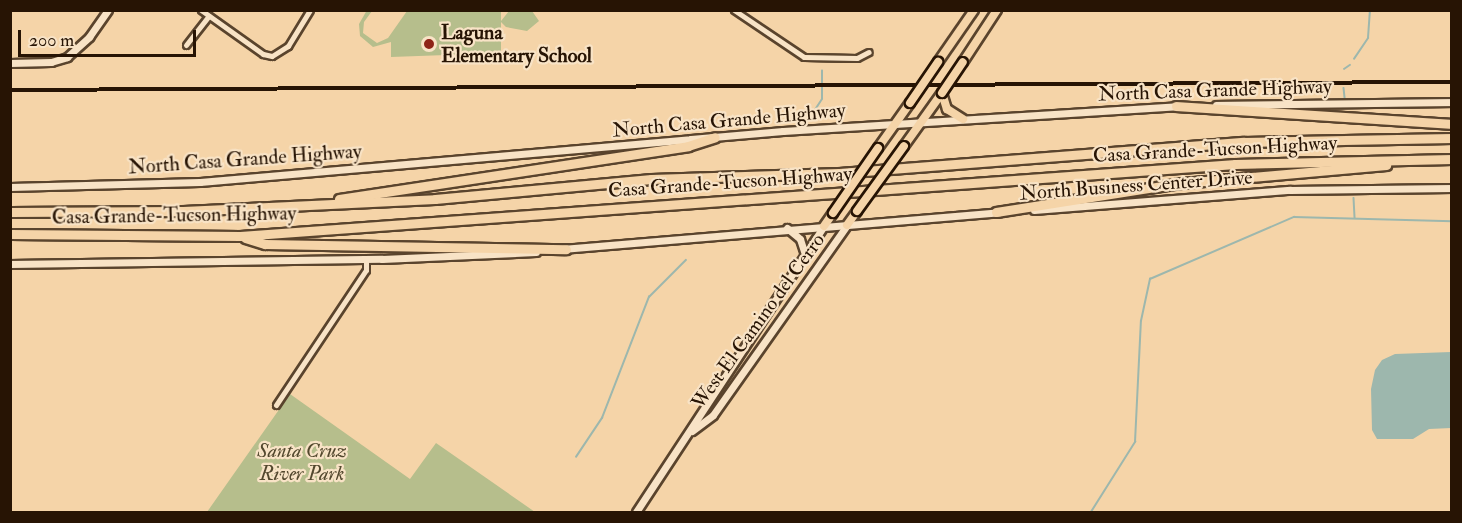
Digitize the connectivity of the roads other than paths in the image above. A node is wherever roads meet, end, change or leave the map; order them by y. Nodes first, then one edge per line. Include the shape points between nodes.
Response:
1 (108, 10) edge
2 (201, 10) edge
3 (310, 10) edge
4 (734, 10) edge
5 (974, 10) edge
6 (997, 10) edge
7 (208, 16) junction
8 (186, 45) dead end
9 (869, 52) dead end
10 (10, 63) edge
11 (941, 97) junction
12 (1452, 102) edge
13 (1176, 106) junction
14 (963, 119) junction
15 (921, 122) junction
16 (896, 123) junction
17 (1452, 124) edge
18 (715, 137) junction
19 (1452, 138) edge
20 (1452, 159) edge
21 (10, 187) edge
22 (1452, 188) edge
23 (305, 206) junction
24 (10, 212) edge
25 (996, 212) junction
26 (847, 225) junction
27 (824, 226) junction
28 (787, 228) junction
29 (10, 234) edge
30 (240, 236) junction
31 (566, 249) junction
32 (805, 254) junction
33 (366, 260) junction
34 (10, 264) edge
35 (276, 405) dead end
36 (691, 432) junction
37 (636, 513) edge

1 - 10 main road via 78,49 61,59
2 - 7 street
3 - 7 street via 288,46 272,56 262,54
4 - 9 street via 804,57 857,58
5 - 16 main road, bridge
6 - 11 main road, bridge
7 - 8 street
11 - 14 main road via 947,109
11 - 15 main road
12 - 13 main road, North Casa Grande Highway
13 - 14 main road, North Casa Grande Highway
13 - 17 highway
14 - 15 main road, North Casa Grande Highway
15 - 16 main road, North Casa Grande Highway
15 - 26 main road, bridge
16 - 18 main road, North Casa Grande Highway
16 - 27 main road, bridge
18 - 21 main road, North Casa Grande Highway via 200,182
18 - 23 highway via 688,146
19 - 23 highway, Casa Grande-Tucson Highway via 1244,142 839,173 651,179 435,200
20 - 25 highway via 1182,183
20 - 30 highway, Casa Grande-Tucson Highway via 1235,164
22 - 25 main road, North Business Center Drive via 1290,190
23 - 24 highway, Casa Grande-Tucson Highway
25 - 26 main road, North Business Center Drive
26 - 27 main road, North Business Center Drive
26 - 36 main road, West El Camino del Cerro via 713,415
27 - 28 main road
27 - 32 main road, West El Camino del Cerro
28 - 31 main road
28 - 32 main road via 800,239
29 - 30 highway, Casa Grande-Tucson Highway
30 - 31 highway via 265,244
31 - 33 main road
32 - 36 main road, West El Camino del Cerro via 703,406
33 - 34 main road
33 - 35 street via 366,270
36 - 37 main road, West El Camino del Cerro

